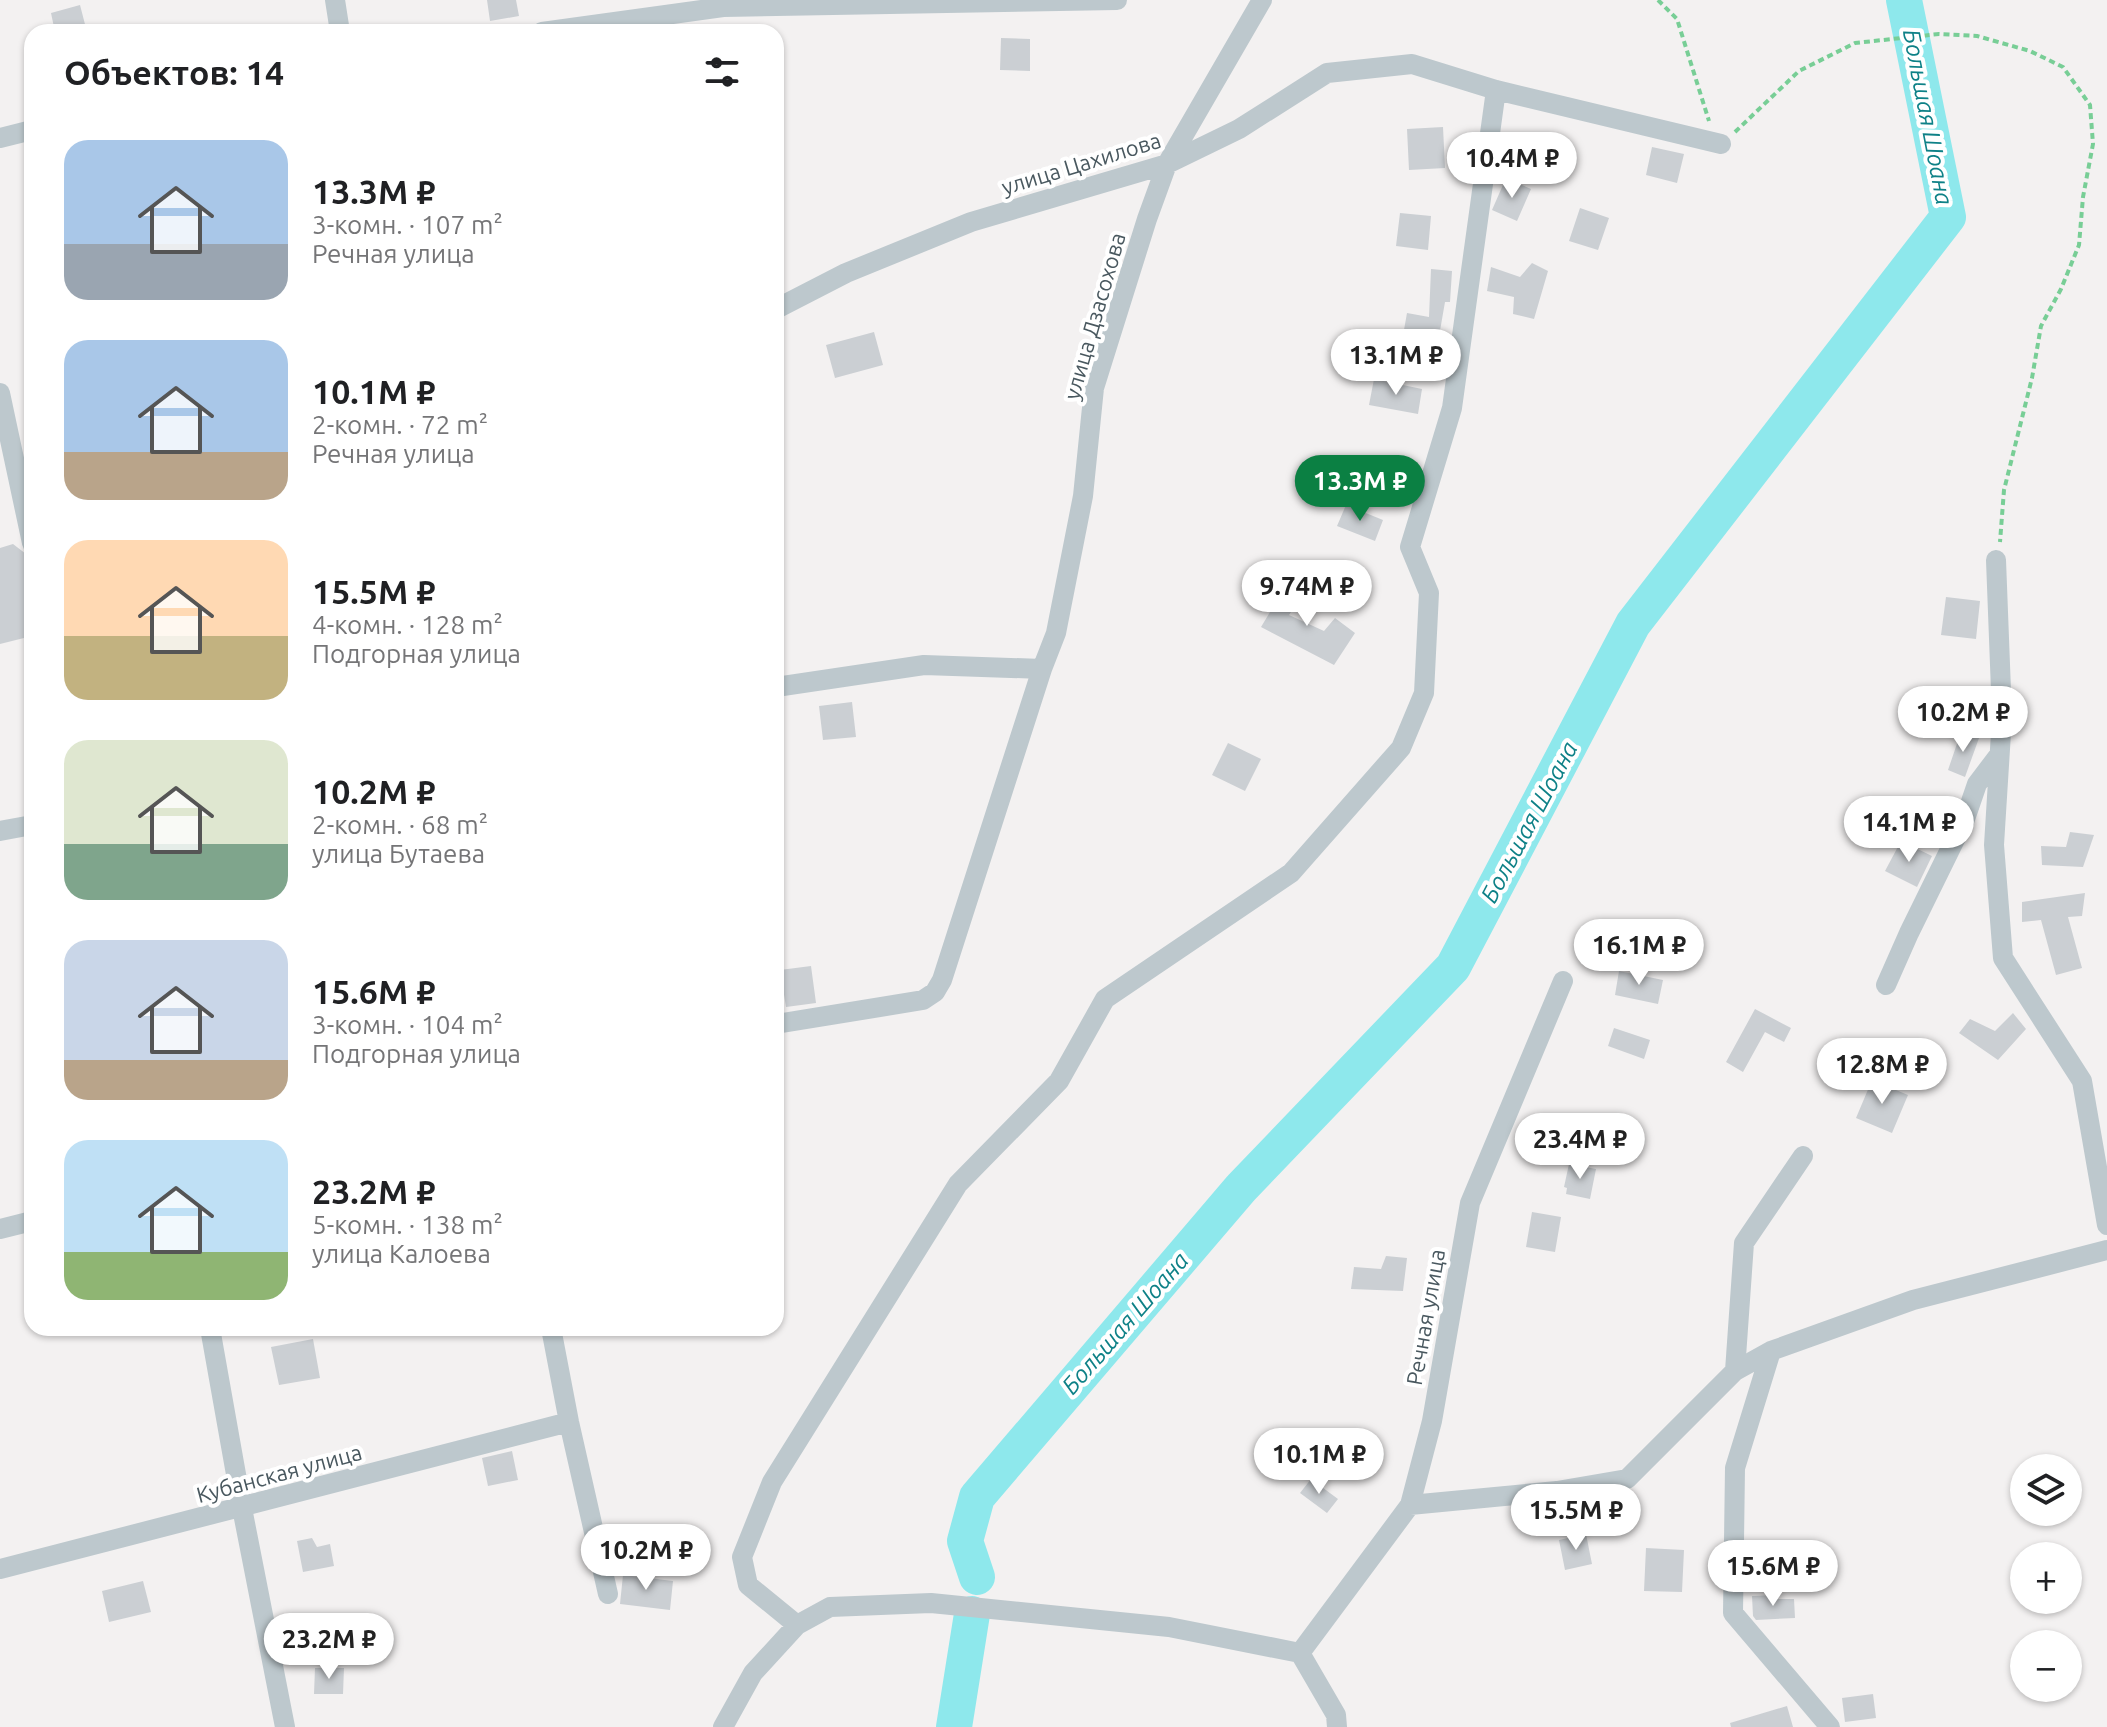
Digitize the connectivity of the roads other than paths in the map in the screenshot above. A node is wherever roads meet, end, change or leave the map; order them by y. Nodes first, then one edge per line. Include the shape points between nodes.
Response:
1 (335, 0) edge
2 (1117, 0) edge
3 (1262, 0) edge
4 (339, 24) edge
5 (600, 24) edge
6 (1496, 90) junction
7 (24, 131) edge
8 (1, 132) edge
9 (1721, 144) road end
10 (1167, 164) junction
11 (784, 305) edge
12 (0, 393) edge
13 (24, 493) edge
14 (1996, 560) road end
15 (1042, 669) junction
16 (784, 686) edge
17 (1999, 755) junction
18 (24, 826) edge
19 (0, 831) edge
20 (1563, 981) dead end
21 (1886, 985) dead end
22 (784, 1023) edge
23 (1803, 1156) dead end
24 (24, 1223) edge
25 (2107, 1225) edge
26 (0, 1229) edge
27 (2107, 1250) edge
28 (211, 1336) edge
29 (553, 1336) edge
30 (1771, 1351) junction
31 (1735, 1371) junction
32 (569, 1422) junction
33 (1410, 1505) junction
34 (242, 1508) junction
35 (0, 1569) edge
36 (608, 1594) dead end
37 (797, 1625) junction
38 (1300, 1653) junction
39 (285, 1727) edge
40 (723, 1727) edge
41 (1337, 1727) edge
42 (1830, 1727) edge

1 - 4 street
2 - 5 street via 723,7
3 - 10 street, улица Дзасохова
6 - 9 street, улица Цахилова
6 - 10 street, улица Цахилова via 1412,64 1327,73 1239,129
6 - 37 street via 1452,408 1410,547 1429,593 1429,607 1424,693 1401,748 1291,873 1105,999 1059,1081 958,1184 772,1482 742,1557 748,1585
7 - 8 street
10 - 11 street, улица Цахилова via 971,222 846,273
10 - 15 street, улица Дзасохова via 1094,388 1083,496 1056,633
12 - 13 street
14 - 17 street
15 - 16 street via 924,665
15 - 22 street, улица Дзасохова via 935,992 923,1000
17 - 21 street via 1977,784
17 - 25 street via 1994,845 2003,958 2082,1081
18 - 19 street
20 - 33 street, Речная улица via 1470,1203 1432,1421
23 - 31 street via 1744,1243
24 - 26 street
27 - 30 street via 1913,1300
28 - 34 street
29 - 32 street
30 - 31 street
30 - 42 street via 1735,1468 1733,1613
31 - 33 street via 1627,1479
32 - 34 street, Кубанская улица
32 - 36 street
33 - 38 street, Речная улица
34 - 35 street, Кубанская улица
34 - 39 street
37 - 38 street via 830,1607 931,1603 1169,1627
37 - 40 street via 753,1673
38 - 41 street via 1336,1715

